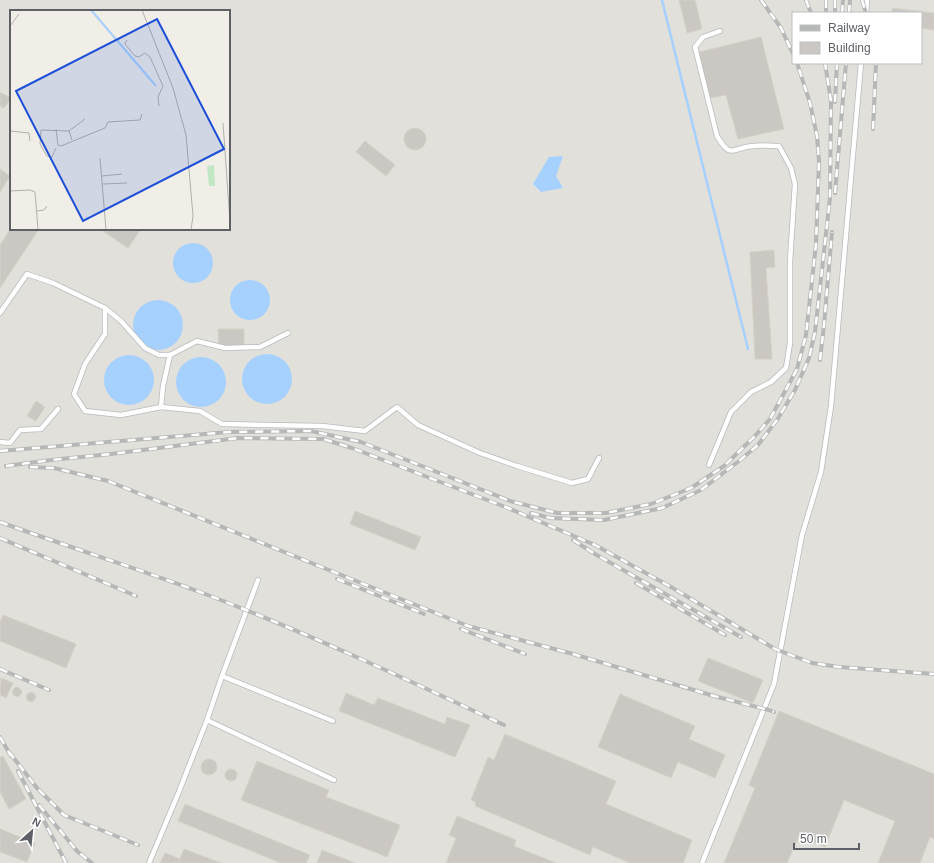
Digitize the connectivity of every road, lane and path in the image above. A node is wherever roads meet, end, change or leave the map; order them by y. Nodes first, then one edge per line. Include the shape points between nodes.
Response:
1 (867, 0) edge
2 (866, 12) edge
3 (720, 31) dead end
4 (861, 64) edge
5 (105, 308) junction
6 (0, 313) edge
7 (288, 333) dead end
8 (170, 355) junction
9 (161, 407) junction
10 (58, 409) dead end
11 (0, 442) edge
12 (600, 458) dead end
13 (709, 465) dead end
14 (258, 580) dead end
15 (222, 676) junction
16 (207, 720) junction
17 (333, 721) dead end
18 (334, 780) dead end
19 (148, 863) edge
20 (702, 863) edge

1 - 2 lane
3 - 13 lane via 703,36 695,47 717,136 725,149 733,152 752,146 779,146 791,168 795,184 790,261 790,343 786,368 770,382 751,392 731,412
4 - 20 lane via 831,406 821,472 802,535 774,684
5 - 6 lane via 53,283 27,274
5 - 8 lane via 121,321 145,348 159,355
5 - 9 lane via 105,334 85,364 74,394 85,411 121,415
7 - 8 lane via 260,347 225,348 197,341
8 - 9 lane
9 - 12 lane via 200,411 222,424 322,426 365,431 397,407 418,425 480,452 572,484 588,479
10 - 11 lane via 41,429 20,430 10,443
14 - 15 lane
15 - 16 lane
15 - 17 lane
16 - 18 lane
16 - 19 lane

